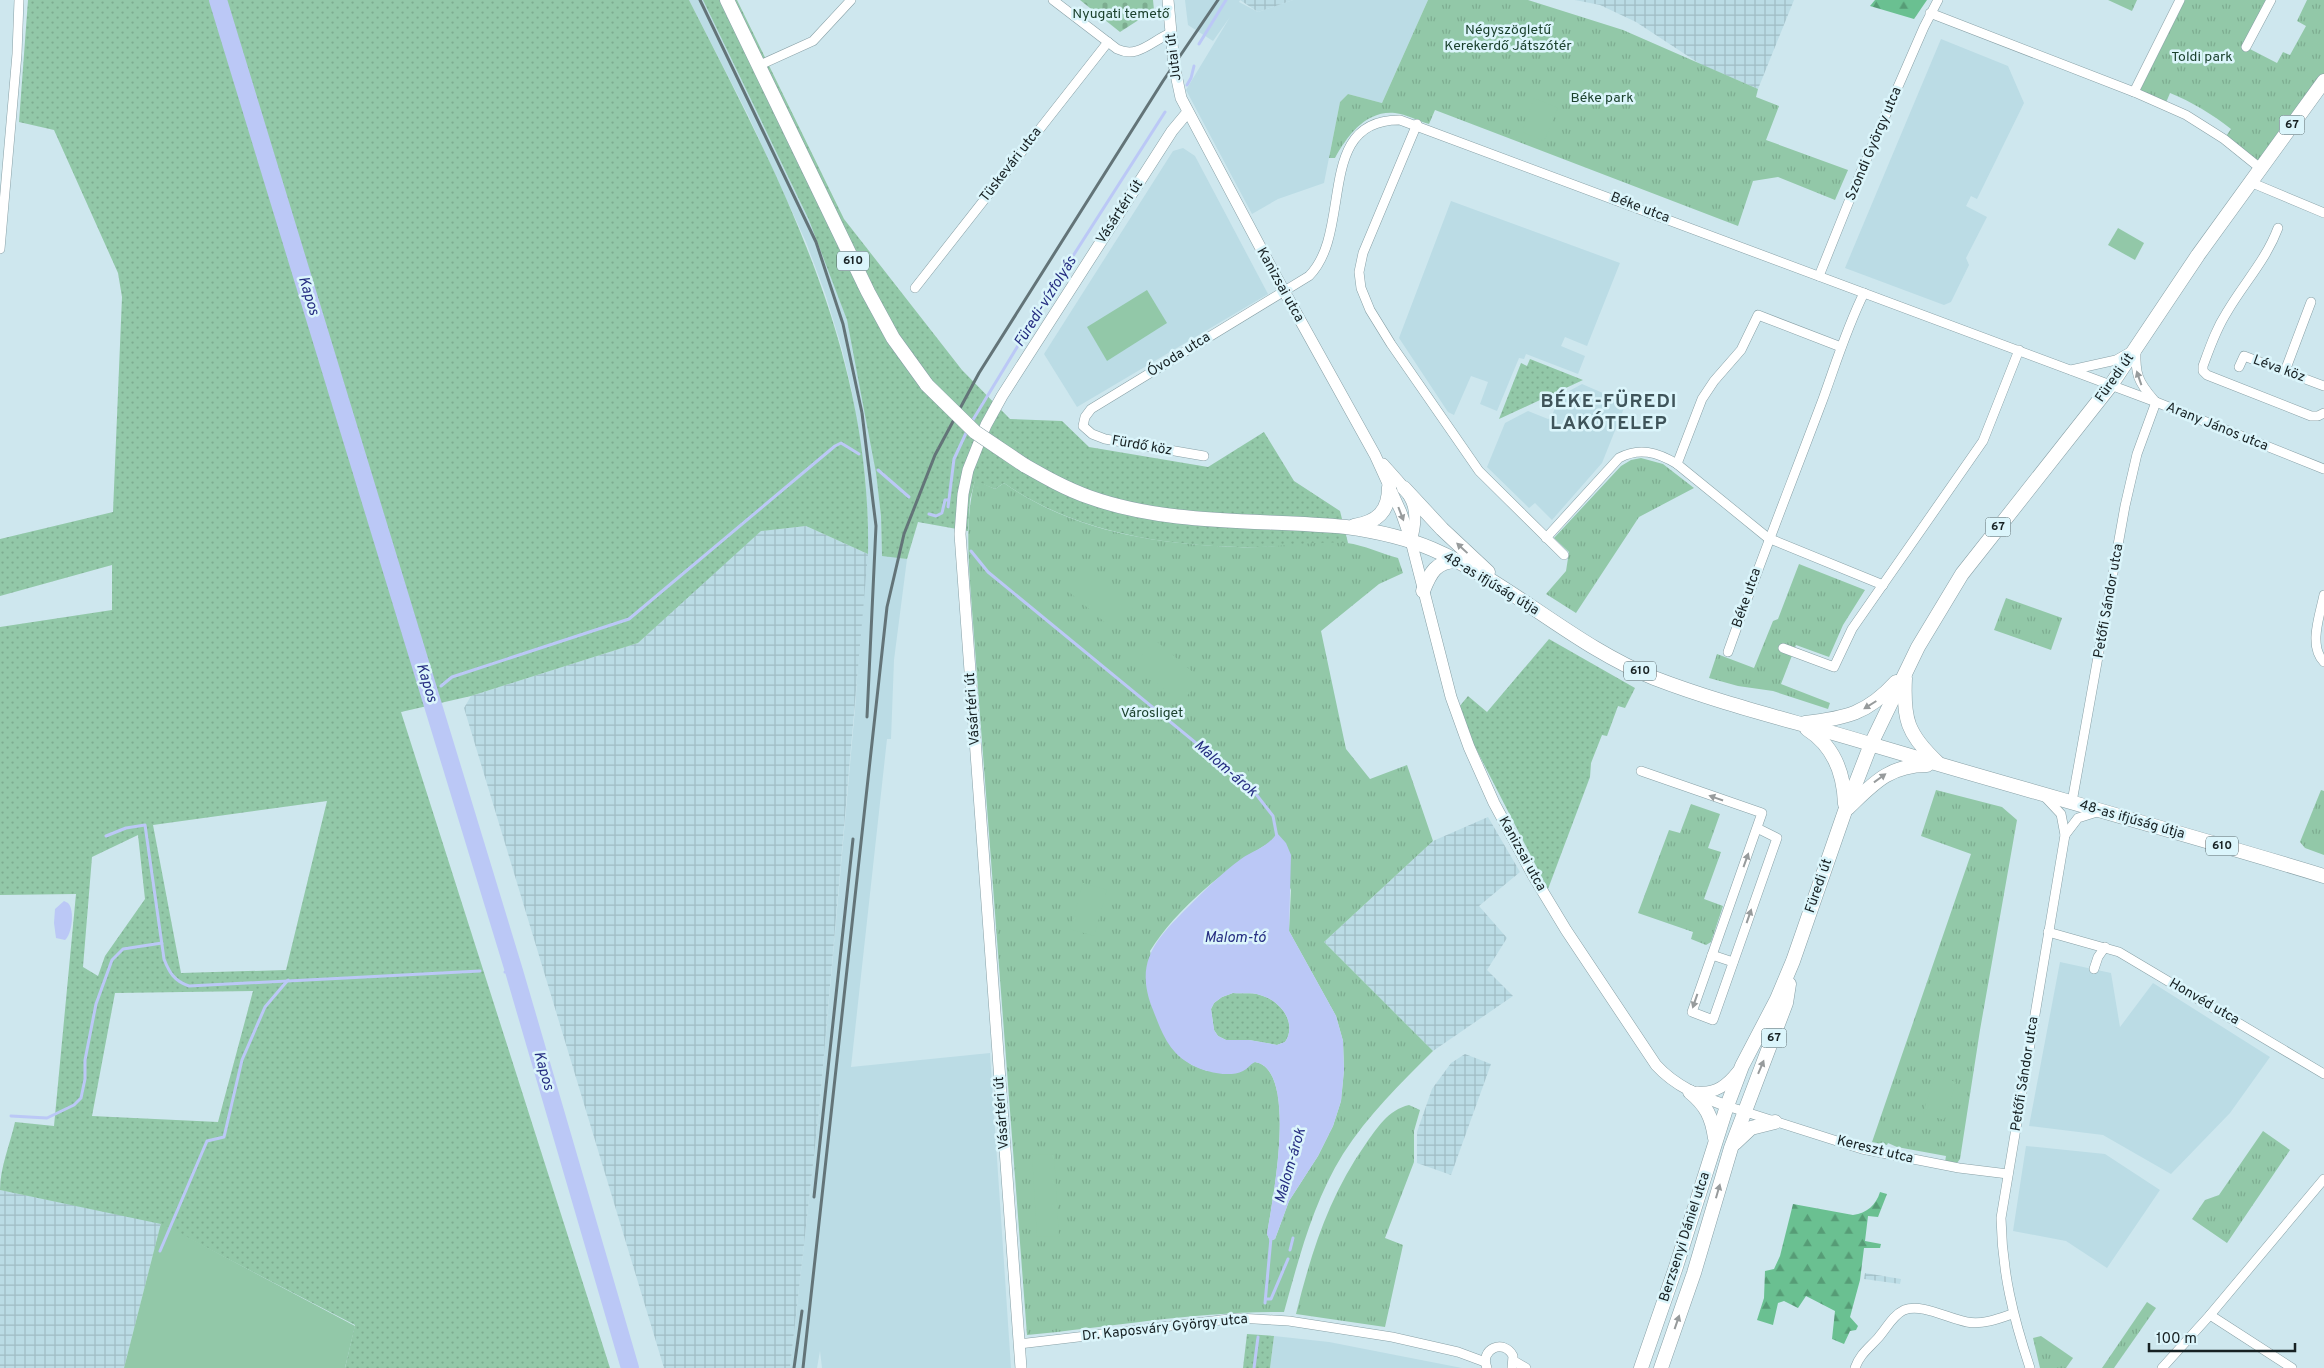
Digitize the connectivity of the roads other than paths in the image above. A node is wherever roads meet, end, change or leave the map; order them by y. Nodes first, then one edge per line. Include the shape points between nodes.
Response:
1 (19, 0) edge
2 (727, 0) edge
3 (851, 0) edge
4 (1053, 0) edge
5 (1168, 0) edge
6 (1938, 0) edge
7 (2180, 0) edge
8 (2271, 0) edge
9 (1930, 13) junction
10 (1171, 33) junction
11 (1108, 42) junction
12 (2246, 47) dead end
13 (760, 65) junction
14 (2324, 81) edge
15 (2134, 92) junction
16 (1187, 113) junction
17 (1417, 124) junction
18 (2260, 168) junction
19 (2250, 182) junction
20 (2324, 213) edge
21 (2278, 228) dead end
22 (0, 250) edge
23 (1819, 276) junction
24 (914, 288) dead end
25 (1283, 290) junction
26 (1864, 292) junction
27 (2311, 302) dead end
28 (1841, 347) junction
29 (2136, 349) junction
30 (2018, 350) junction
31 (2240, 367) dead end
32 (2071, 370) junction
33 (2285, 371) junction
34 (2111, 385) junction
35 (2324, 386) edge
36 (2156, 402) junction
37 (2324, 412) edge
38 (1084, 426) joint
39 (1375, 455) junction
40 (1204, 456) dead end
41 (1677, 464) junction
42 (2324, 469) edge
43 (1389, 487) junction
44 (1404, 488) junction
45 (1346, 527) junction
46 (1546, 538) junction
47 (1768, 538) junction
48 (1411, 541) junction
49 (1564, 556) dead end
50 (1457, 561) junction
51 (1883, 585) junction
52 (1423, 591) junction
53 (2324, 595) edge
54 (1525, 604) junction
55 (1783, 648) dead end
56 (1728, 652) dead end
57 (2324, 662) edge
58 (1905, 672) junction
59 (1798, 724) junction
60 (1871, 744) junction
61 (1940, 765) junction
62 (1640, 771) dead end
63 (2042, 794) junction
64 (2072, 802) junction
65 (1845, 811) junction
66 (2104, 811) junction
67 (1757, 828) junction
68 (2065, 835) junction
69 (2324, 876) edge
70 (2048, 932) junction
71 (2105, 947) junction
72 (1712, 955) junction
73 (1793, 961) junction
74 (1733, 962) junction
75 (2094, 969) dead end
76 (1742, 1066) junction
77 (2324, 1074) edge
78 (1690, 1092) junction
79 (1727, 1106) junction
80 (1744, 1112) junction
81 (1775, 1122) junction
82 (1716, 1141) junction
83 (1731, 1148) junction
84 (2008, 1174) junction
85 (2324, 1179) edge
86 (2012, 1314) junction
87 (2210, 1315) junction
88 (1019, 1344) junction
89 (1486, 1361) edge
90 (1513, 1364) edge
91 (1021, 1368) edge
92 (1526, 1368) edge
93 (1641, 1368) edge
94 (1661, 1368) edge
95 (1855, 1368) edge
96 (2030, 1368) edge
97 (2162, 1368) edge
98 (2292, 1368) edge

1 - 22 street
2 - 13 main road, 610
3 - 13 street via 813,41
4 - 11 street
5 - 10 street, Jutai út
6 - 9 street, Szondi György utca
7 - 15 street
8 - 12 street
9 - 15 street
9 - 23 street, Szondi György utca
10 - 11 street via 1134,53 1124,52
10 - 16 street, Jutai út via 1177,85
11 - 24 street, Tüskevári utca
13 - 45 main road, 48-as ifjúság útja / 610, bridge via 868,292 894,338 927,384 975,432 1024,465 1088,497 1182,517
14 - 18 main road, Füredi út / 67
15 - 18 street via 2209,128
16 - 25 street, Kanizsai utca
16 - 88 street, Vásártéri út via 1172,131 1002,396 974,450 963,494 960,534
17 - 23 street, Béke utca
17 - 25 street, Béke utca via 1386,120 1370,124 1357,135 1342,165 1332,232 1322,261 1309,276
17 - 46 street via 1363,253 1359,272 1361,288 1391,344 1479,471
18 - 19 main road, Füredi út / 67
19 - 20 street
19 - 29 main road, Füredi út / 67
21 - 37 street via 2256,271 2217,329 2203,372 2311,416
23 - 26 street, Béke utca
25 - 38 street, Óvoda utca via 1091,409
25 - 39 street, Kanizsai utca
26 - 28 street, Béke utca
26 - 30 street, Béke utca
27 - 33 street
28 - 41 street via 1758,315 1741,350 1702,399
28 - 47 street, Béke utca
29 - 32 street via 2116,360
29 - 34 main road, Füredi út / 67
36 -> 29 street via 2140,384
30 - 32 street, Béke utca
30 - 51 street via 1983,441
31 - 33 street, Léva köz via 2244,356
32 - 34 street, Béke utca
33 - 35 street, Léva köz
34 - 36 street, Arany János utca
34 - 58 main road, Füredi út / 67 via 1962,574
36 - 42 street, Arany János utca
36 - 64 street, Petőfi Sándor utca via 2137,454 2125,506
38 - 40 street, Fürdő köz via 1092,434 1105,439
39 - 43 street, Kanizsai utca
39 - 44 street, Kanizsai utca
41 - 46 street via 1665,457 1640,451 1619,458
41 - 47 street
43 - 45 main road via 1388,506 1376,519
43 -> 48 street, Kanizsai utca
44 - 48 street, Kanizsai utca via 1416,518
54 -> 44 main road via 1442,529
45 - 48 main road, 48-as ifjúság útja / 610
46 - 49 street
47 - 51 street
47 - 56 street, Béke utca
48 - 50 main road, 48-as ifjúság útja / 610
48 - 52 street, Kanizsai utca
50 - 52 main road via 1439,564
50 - 54 main road, 48-as ifjúság útja / 610
51 - 55 street via 1852,630 1834,667
52 - 78 street, Kanizsai utca via 1460,724 1504,822 1534,877 1617,1009 1656,1065 1669,1079
53 - 57 street via 2316,640
54 - 59 main road, 48-as ifjúság útja / 610 via 1615,660 1652,677
58 -> 59 main road via 1874,703 1851,716
58 - 60 main road, 67
58 - 61 main road via 1906,721 1922,748
59 - 60 main road, 610
59 - 65 main road via 1814,734 1836,760 1844,782
60 - 61 main road, 610
60 - 65 main road, 67
61 - 63 main road, 48-as ifjúság útja / 610
65 -> 61 main road via 1888,772 1920,765
67 -> 62 street via 1762,814
63 - 64 main road, 48-as ifjúság útja / 610
63 - 68 street via 2061,814
64 - 66 main road, 48-as ifjúság útja / 610
65 - 73 main road, Füredi út / 67
66 - 68 street via 2078,818
66 - 69 main road, 48-as ifjúság útja / 610
72 -> 67 street
74 -> 67 street via 1777,838
68 - 70 street, Petőfi Sándor utca
70 - 71 street, Honvéd utca
70 - 84 street, Petőfi Sándor utca
71 - 75 street
71 - 77 street, Honvéd utca via 2119,952
72 - 74 street
72 -> 74 street via 1692,1012 1713,1020
73 - 76 main road, Füredi út / 67
80 -> 73 main road, Füredi út / 67 via 1786,1003
76 - 78 street via 1720,1089 1706,1093
76 - 79 main road, Füredi út / 67
78 - 79 street, Kanizsai utca
78 - 82 main road via 1709,1113
79 - 80 street, Kereszt utca
79 - 82 main road, Berzsenyi Dániel utca / 67
80 - 81 street, Kereszt utca
80 - 83 main road, Berzsenyi Dániel utca / 67
81 - 83 main road via 1751,1128
81 - 84 street, Kereszt utca via 1889,1155
82 - 93 main road, Berzsenyi Dániel utca / 67
94 -> 83 main road, Berzsenyi Dániel utca / 67 via 1691,1282
84 - 86 street, Petőfi Sándor utca via 2001,1218
85 - 87 street
86 - 95 street via 1974,1323 1915,1308 1906,1310 1898,1313 1860,1355
86 - 96 street, Petőfi Sándor utca
87 - 97 street
87 - 98 street
88 - 89 street, Dr. Kaposváry György utca via 1238,1318 1308,1324 1392,1337
88 - 91 street, Vásártéri út
89 - 90 street, Dr. Kaposváry György utca via 1493,1348 1504,1346 1511,1352
90 - 92 street

